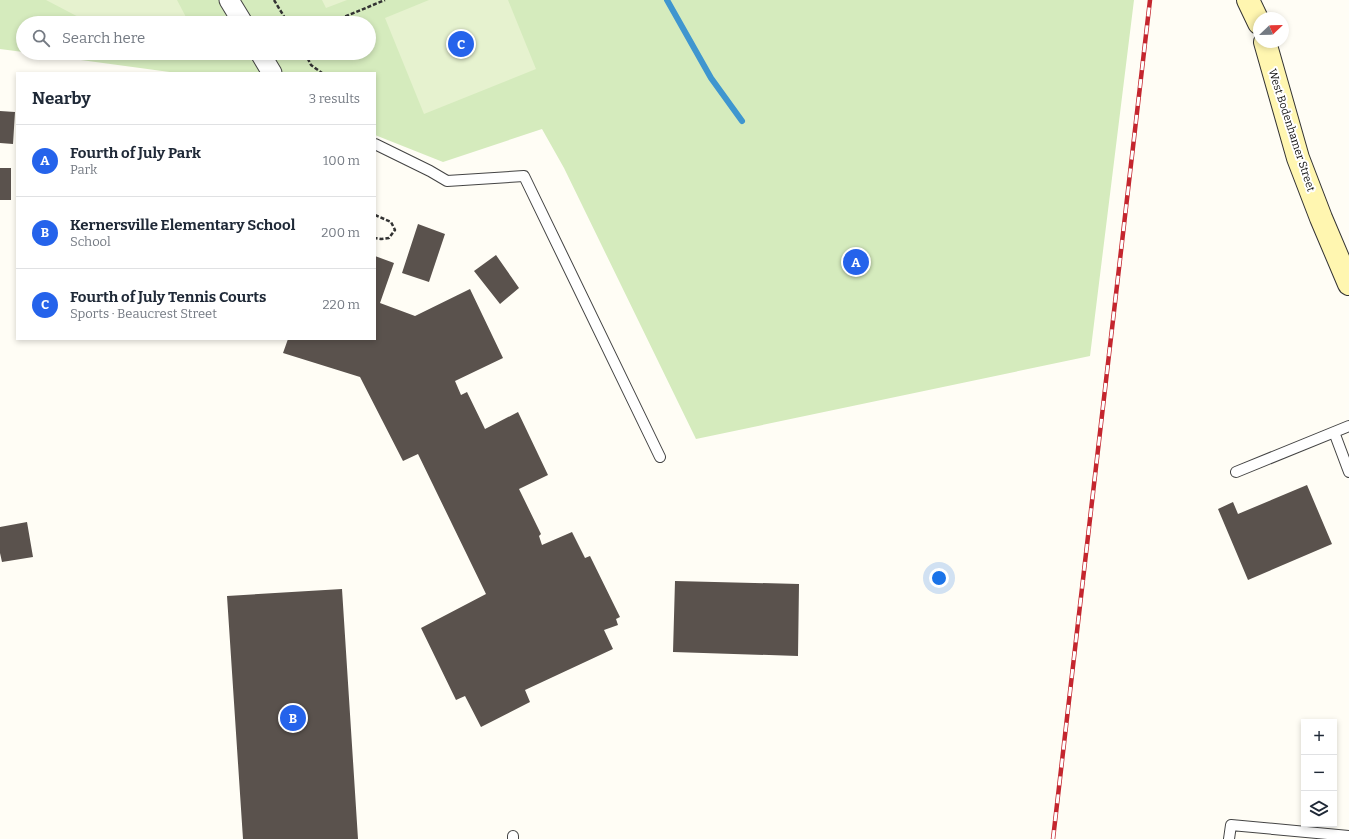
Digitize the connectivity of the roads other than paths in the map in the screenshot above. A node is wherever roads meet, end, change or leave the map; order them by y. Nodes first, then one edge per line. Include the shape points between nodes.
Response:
1 (229, 0) edge
2 (1248, 0) edge
3 (1254, 12) edge
4 (239, 16) edge
5 (1267, 48) edge
6 (264, 60) edge
7 (271, 72) edge
8 (376, 144) edge
9 (1349, 284) edge
10 (1349, 426) edge
11 (1334, 432) junction
12 (660, 457) dead end
13 (1236, 472) dead end
14 (1349, 472) edge
15 (1290, 835) edge
16 (1348, 837) edge
17 (1229, 839) edge

1 - 4 street
2 - 3 main road
5 - 9 main road, West Bodenhamer Street via 1298,158
6 - 7 street
8 - 12 lane via 447,181 524,176
10 - 11 lane
11 - 13 lane
11 - 14 lane
15 - 16 lane
15 - 17 lane via 1231,825

